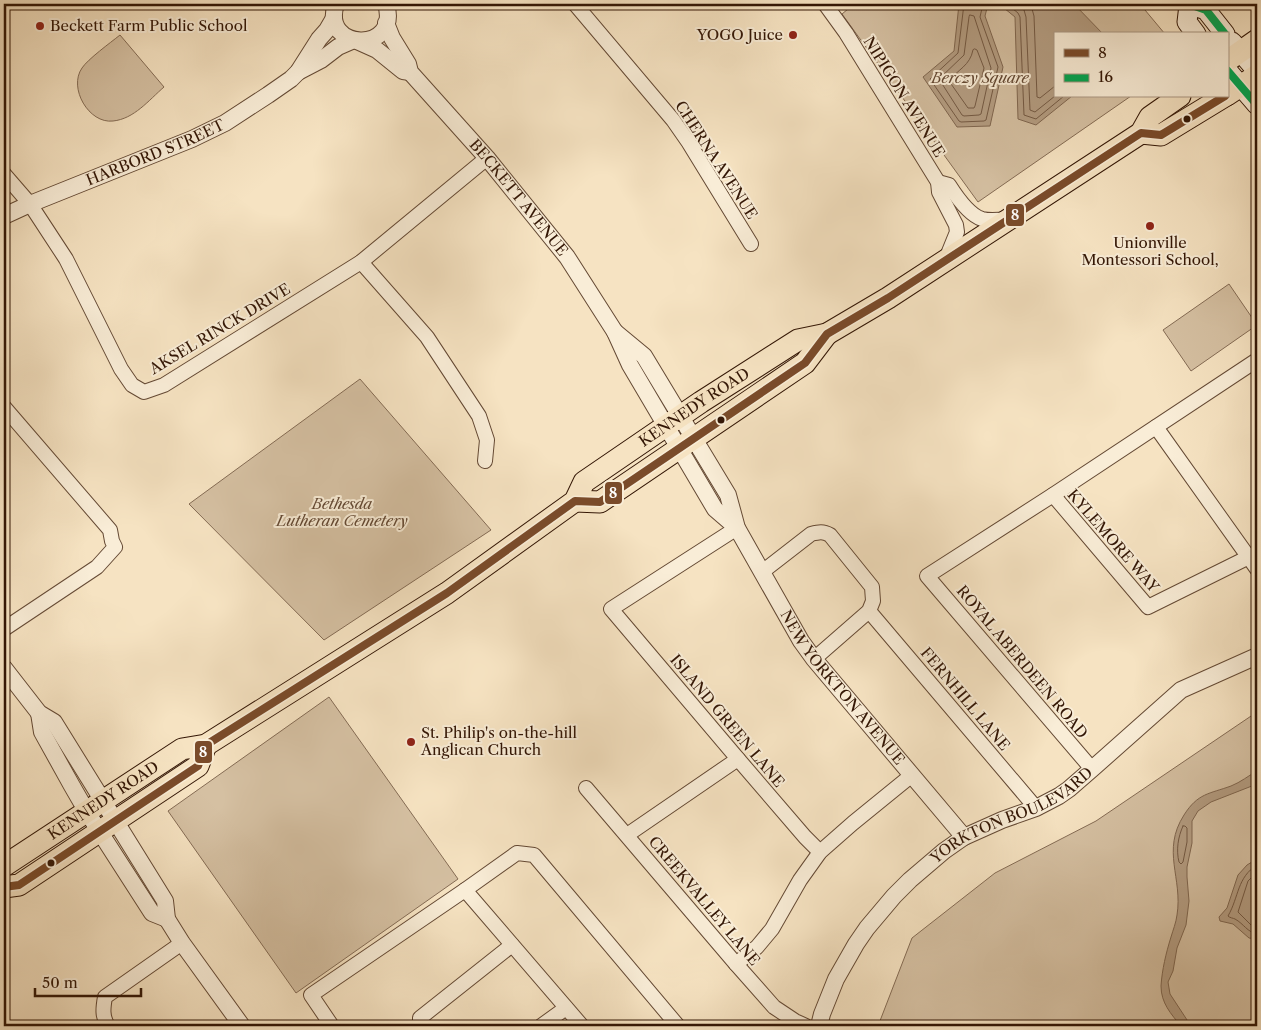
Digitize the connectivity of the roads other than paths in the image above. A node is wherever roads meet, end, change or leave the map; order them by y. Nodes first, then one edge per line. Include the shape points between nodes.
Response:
1 (575, 4) edge
2 (825, 4) edge
3 (1189, 4) edge
4 (335, 8) edge
5 (388, 12) edge
6 (1194, 32) edge
7 (1224, 32) edge
8 (355, 41) junction
9 (1235, 45) edge
10 (1257, 71) edge
11 (298, 72) junction
12 (410, 72) junction
13 (1235, 84) edge
14 (1177, 98) edge
15 (1215, 98) edge
16 (1257, 105) edge
17 (1140, 133) junction
18 (487, 158) junction
19 (4, 174) edge
20 (938, 182) junction
21 (30, 204) junction
22 (4, 216) edge
23 (1010, 219) junction
24 (751, 244) dead end
25 (946, 261) junction
26 (361, 262) junction
27 (827, 334) junction
28 (1257, 360) edge
29 (4, 407) edge
30 (673, 421) junction
31 (1156, 427) junction
32 (686, 443) junction
33 (485, 461) dead end
34 (1053, 495) junction
35 (575, 501) junction
36 (737, 528) junction
37 (1254, 560) edge
38 (762, 572) junction
39 (927, 576) joint
40 (869, 611) junction
41 (4, 629) edge
42 (1257, 656) edge
43 (814, 659) junction
44 (4, 668) edge
45 (206, 745) junction
46 (738, 759) junction
47 (1092, 769) junction
48 (912, 775) junction
49 (586, 788) dead end
50 (95, 806) junction
51 (1036, 808) junction
52 (107, 826) junction
53 (627, 835) junction
54 (964, 837) junction
55 (820, 852) junction
56 (4, 866) edge
57 (4, 887) edge
58 (464, 890) junction
59 (182, 943) junction
60 (512, 945) junction
61 (736, 964) junction
62 (566, 1008) junction
63 (108, 1026) edge
64 (242, 1026) edge
65 (332, 1026) edge
66 (420, 1026) edge
67 (541, 1026) edge
68 (582, 1026) edge
69 (678, 1026) edge
70 (806, 1026) edge
71 (818, 1026) edge

1 - 24 street, CHERNA AVENUE via 672,120
2 - 20 street, NIPIGON AVENUE
3 - 6 main road via 1187,22
3 - 7 main road via 1206,10
4 - 8 street, BECKETT AVENUE via 338,28
4 - 11 street, HARBORD STREET via 327,30
5 - 8 street, HARBORD STREET via 384,29 374,38
5 - 12 street, BECKETT AVENUE via 392,38
8 - 11 street, HARBORD STREET via 332,50
8 - 12 street, BECKETT AVENUE via 377,50 403,71
9 - 10 main road
11 - 21 street, HARBORD STREET via 260,100 201,135
12 - 18 street, BECKETT AVENUE
13 - 16 main road
14 - 17 main road, KENNEDY ROAD via 1150,116
15 - 17 main road via 1161,135
17 - 23 main road, KENNEDY ROAD
18 - 26 street, AKSEL RINCK DRIVE
18 - 30 street, BECKETT AVENUE via 567,257 614,332 644,356
19 - 21 street, AKSEL RINCK DRIVE
20 - 23 street, NIPIGON AVENUE via 949,185 964,206 981,219
20 - 25 street, NIPIGON AVENUE via 939,192 957,232
21 - 22 street, HARBORD STREET
21 - 26 street, AKSEL RINCK DRIVE via 66,259 122,369 132,385 144,392 164,385
23 - 25 main road, KENNEDY ROAD
25 - 27 main road, KENNEDY ROAD
26 - 33 street via 426,337 479,416 487,440
27 - 30 main road, KENNEDY ROAD via 798,340
27 - 32 main road, KENNEDY ROAD via 805,363
28 - 31 street, KYLEMORE WAY
29 - 41 street via 110,530 115,547 98,567
30 - 32 street, NEW YORKTON AVENUE
30 - 35 main road, KENNEDY ROAD via 584,482
31 - 34 street, KYLEMORE WAY
31 - 37 street
32 - 35 main road, KENNEDY ROAD via 600,502
32 - 36 street, NEW YORKTON AVENUE via 715,509
34 - 37 street, KYLEMORE WAY via 1148,607
34 - 39 street, KYLEMORE WAY
35 - 45 main road, KENNEDY ROAD via 447,593
36 - 38 street, NEW YORKTON AVENUE
36 - 46 street, ISLAND GREEN LANE via 611,609
38 - 40 street via 811,534 825,532 872,587 873,601
38 - 43 street, NEW YORKTON AVENUE
39 - 47 street, ROYAL ABERDEEN ROAD
40 - 43 street
40 - 51 street, FERNHILL LANE
42 - 47 street, YORKTON BOULEVARD via 1181,690
43 - 48 street, NEW YORKTON AVENUE
44 - 50 street via 39,713 54,722
45 - 50 main road, KENNEDY ROAD via 182,749
45 - 52 main road, KENNEDY ROAD via 198,766
46 - 53 street
46 - 55 street, ISLAND GREEN LANE
47 - 51 street, YORKTON BOULEVARD via 1059,796
48 - 54 street, NEW YORKTON AVENUE
48 - 55 street
49 - 53 street, CREEKVALLEY LANE
50 - 52 street
50 - 56 main road, KENNEDY ROAD
51 - 54 street, YORKTON BOULEVARD
52 - 57 main road, KENNEDY ROAD via 19,885
52 - 59 street via 152,913 167,920
53 - 61 street, CREEKVALLEY LANE
54 - 71 street, YORKTON BOULEVARD via 910,880 867,928 836,979
55 - 61 street via 772,930 757,948
58 - 60 street
58 - 65 street via 311,995
58 - 69 street via 517,853 534,855
59 - 63 street via 105,997 102,1012
59 - 64 street
60 - 62 street
60 - 66 street via 420,1018
61 - 70 street, CREEKVALLEY LANE via 774,1007
62 - 67 street
62 - 68 street

